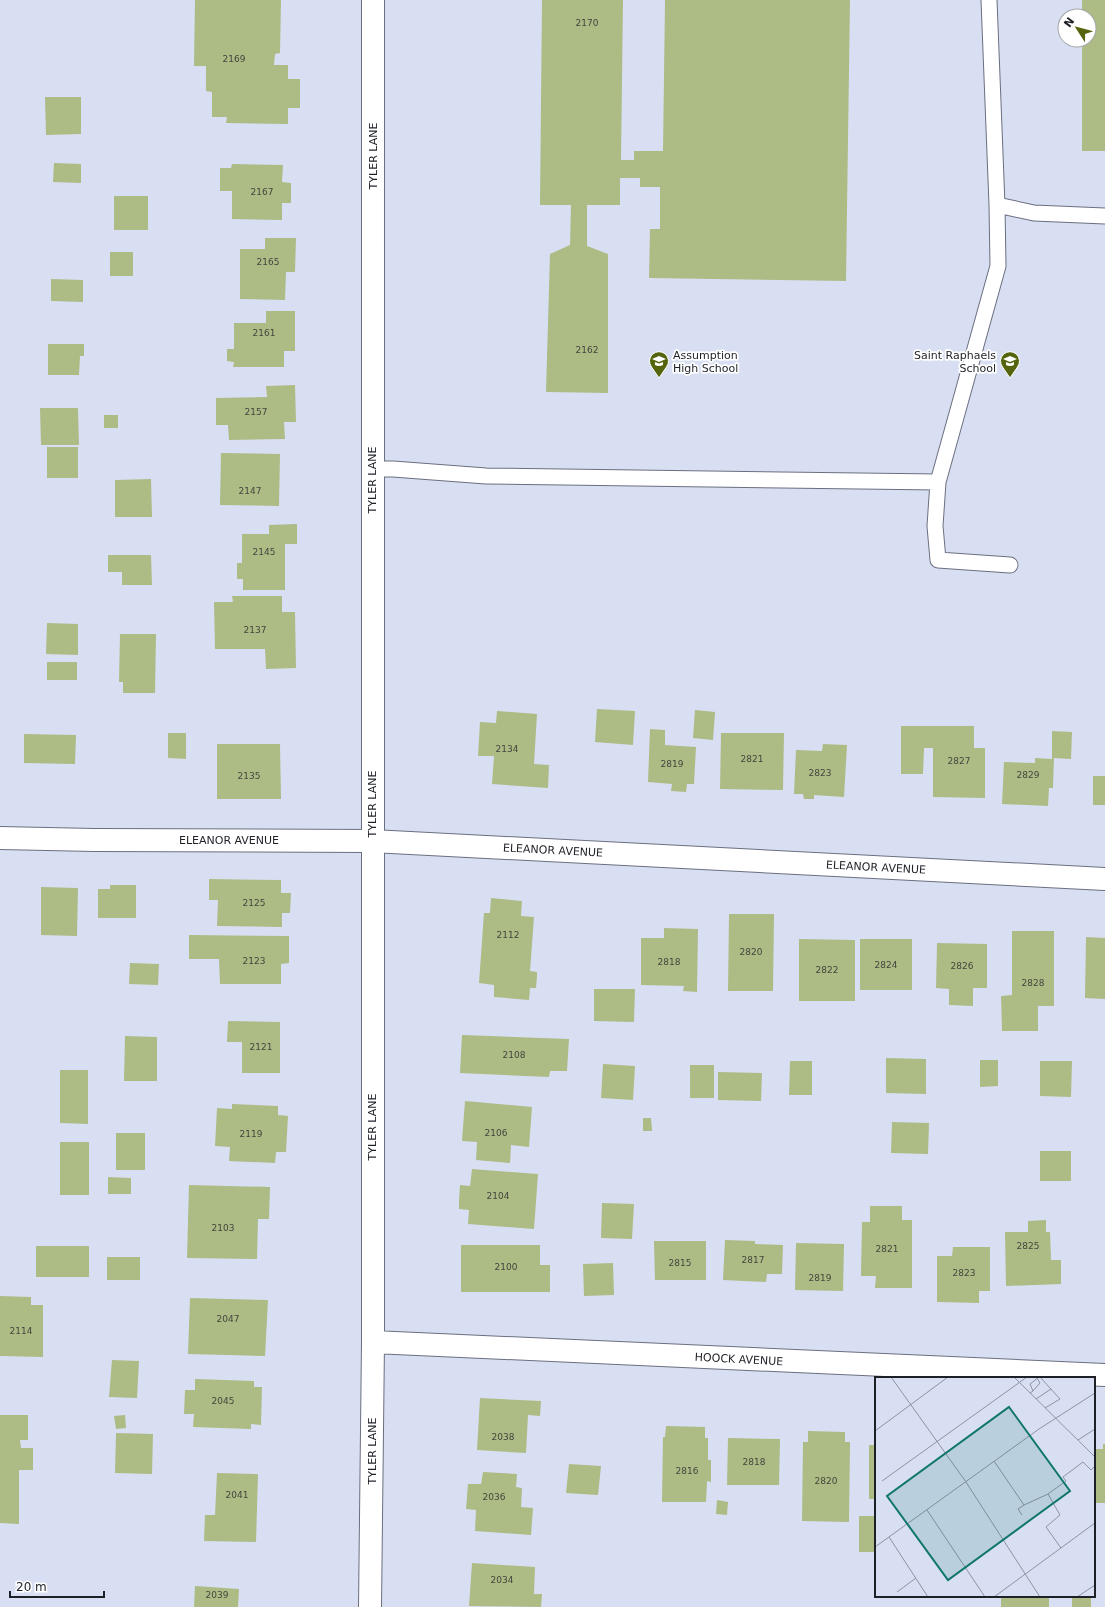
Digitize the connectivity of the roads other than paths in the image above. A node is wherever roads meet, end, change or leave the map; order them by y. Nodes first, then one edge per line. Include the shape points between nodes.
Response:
1 (373, 0) edge
2 (989, 0) edge
3 (997, 205) junction
4 (1105, 216) edge
5 (373, 469) junction
6 (938, 482) junction
7 (1010, 565) dead end
8 (0, 838) edge
9 (372, 840) junction
10 (1105, 879) edge
11 (372, 1342) junction
12 (1105, 1375) edge
13 (370, 1607) edge

1 - 5 street, TYLER LANE
2 - 3 lane
3 - 4 lane via 1034,213
3 - 6 lane via 998,266
5 - 6 lane via 486,476
5 - 9 street, TYLER LANE
6 - 7 lane via 935,526 938,560
8 - 9 street, ELEANOR AVENUE
9 - 10 street, ELEANOR AVENUE
9 - 11 street, TYLER LANE
11 - 12 street, HOOCK AVENUE
11 - 13 street, TYLER LANE

